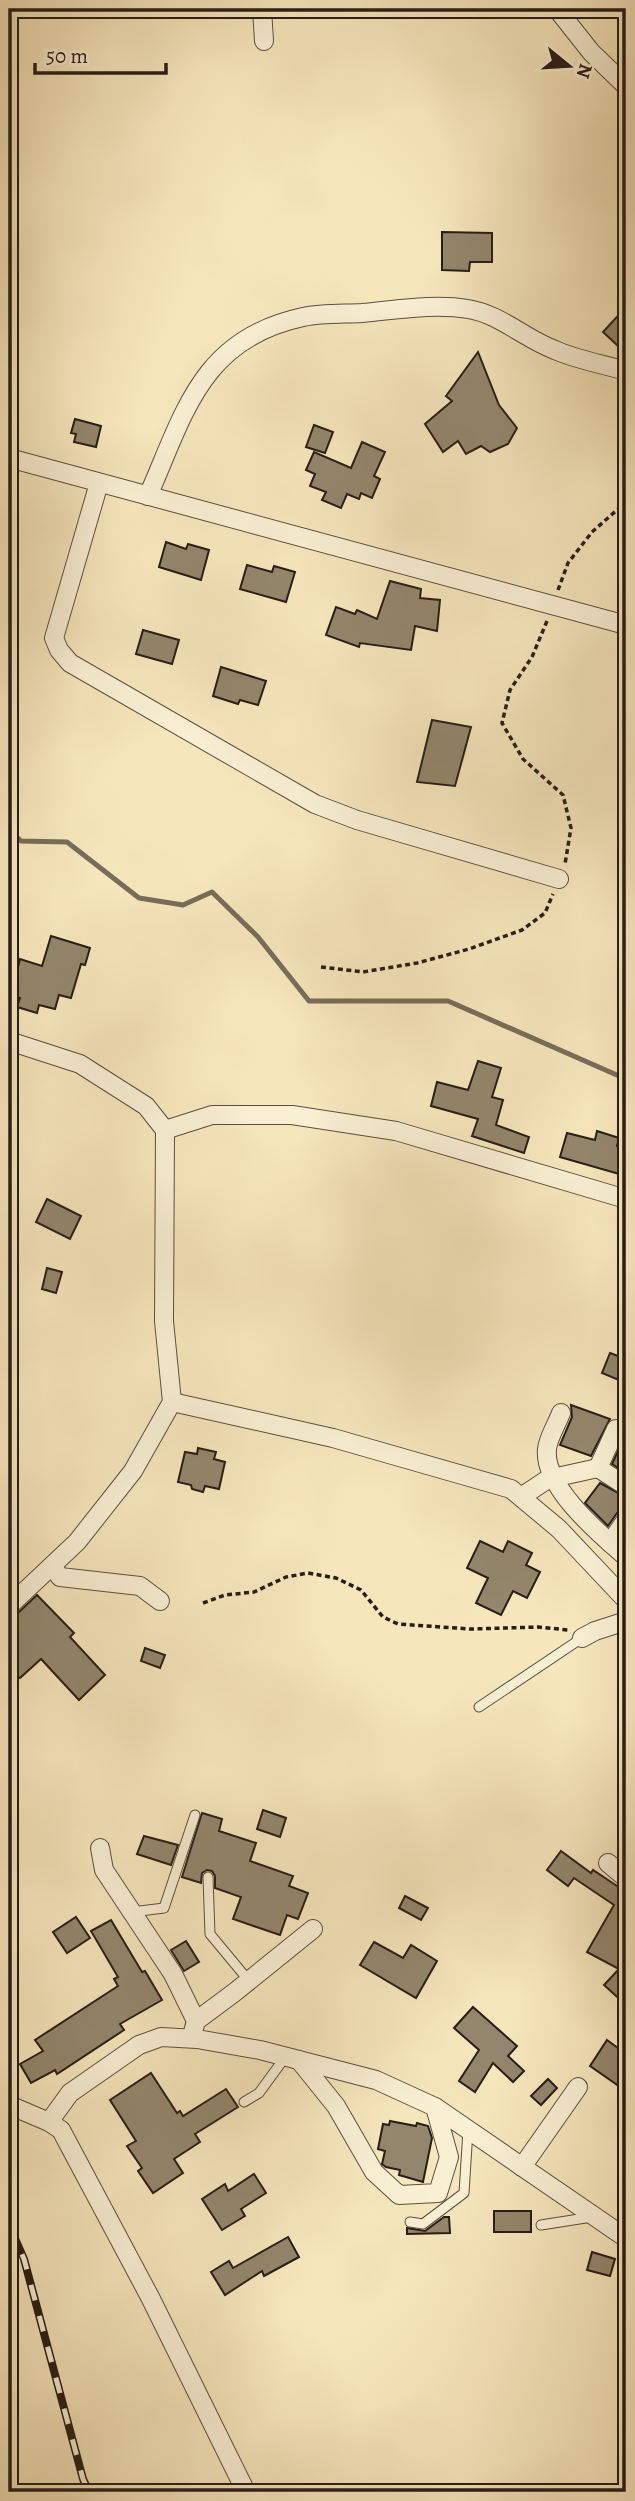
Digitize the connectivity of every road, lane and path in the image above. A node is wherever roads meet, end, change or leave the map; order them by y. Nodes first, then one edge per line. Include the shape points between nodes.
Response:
1 (262, 9) edge
2 (557, 9) edge
3 (264, 41) dead end
4 (626, 86) edge
5 (626, 371) edge
6 (9, 458) edge
7 (99, 482) junction
8 (148, 496) junction
9 (626, 502) edge
10 (552, 605) junction
11 (626, 625) edge
12 (559, 879) junction
13 (321, 967) dead end
14 (9, 1041) edge
15 (165, 1130) junction
16 (626, 1199) edge
17 (172, 1402) junction
18 (561, 1413) dead end
19 (616, 1429) dead end
20 (598, 1468) junction
21 (551, 1478) junction
22 (626, 1486) edge
23 (521, 1497) junction
24 (626, 1520) edge
25 (610, 1543) junction
26 (626, 1558) edge
27 (52, 1566) junction
28 (626, 1600) edge
29 (160, 1601) dead end
30 (203, 1603) dead end
31 (9, 1606) edge
32 (626, 1622) edge
33 (582, 1637) junction
34 (479, 1707) dead end
35 (195, 1815) dead end
36 (100, 1848) dead end
37 (608, 1863) dead end
38 (208, 1877) dead end
39 (626, 1878) edge
40 (132, 1912) junction
41 (313, 1929) dead end
42 (249, 1981) junction
43 (196, 2021) junction
44 (192, 2039) junction
45 (293, 2058) junction
46 (578, 2087) dead end
47 (244, 2102) dead end
48 (9, 2105) edge
49 (435, 2107) junction
50 (49, 2122) junction
51 (468, 2130) junction
52 (522, 2167) junction
53 (594, 2217) junction
54 (410, 2222) dead end
55 (541, 2225) dead end
56 (626, 2238) edge
57 (246, 2492) edge

1 - 3 street
2 - 4 street
5 - 8 street via 555,351 468,309 304,317 265,329 213,366 195,390
6 - 7 street
7 - 8 street
7 - 12 street via 54,638 70,663 315,804
8 - 10 street
9 - 10 path via 592,532 568,563
10 - 11 street
10 - 12 path via 532,657 510,690 502,723 523,759 563,795 571,828
12 - 13 path via 545,913 522,930 417,963 363,972
14 - 15 street via 80,1064 146,1106
15 - 16 street via 212,1115 292,1115 396,1131
15 - 17 street via 164,1321
17 - 23 street via 332,1438 511,1489
17 - 27 street via 133,1471
18 - 21 street via 547,1449
19 - 20 street
20 - 21 street
20 - 22 street
21 - 23 street
21 - 25 street
23 - 28 street
24 - 25 street
25 - 26 street
27 - 29 street via 60,1577 140,1586
27 - 31 street
30 - 33 path via 308,1573 335,1578 360,1590 383,1617 398,1624 552,1628
32 - 33 street
33 - 34 lane
35 - 40 lane via 164,1908
36 - 40 street via 104,1870
37 - 39 street
38 - 42 lane via 210,1934
40 - 43 street via 173,1974
41 - 42 street
42 - 43 street
43 - 44 street
44 - 45 street
44 - 50 street via 161,2037 139,2045 70,2093
45 - 47 lane
45 - 49 street via 376,2080
45 - 49 street via 336,2106 374,2172 399,2195 438,2193 449,2157
46 - 52 street
48 - 50 street
49 - 51 street
50 - 57 street via 70,2145
51 - 52 street
51 - 54 lane via 464,2193 423,2224
52 - 53 street
53 - 55 lane
53 - 56 street

